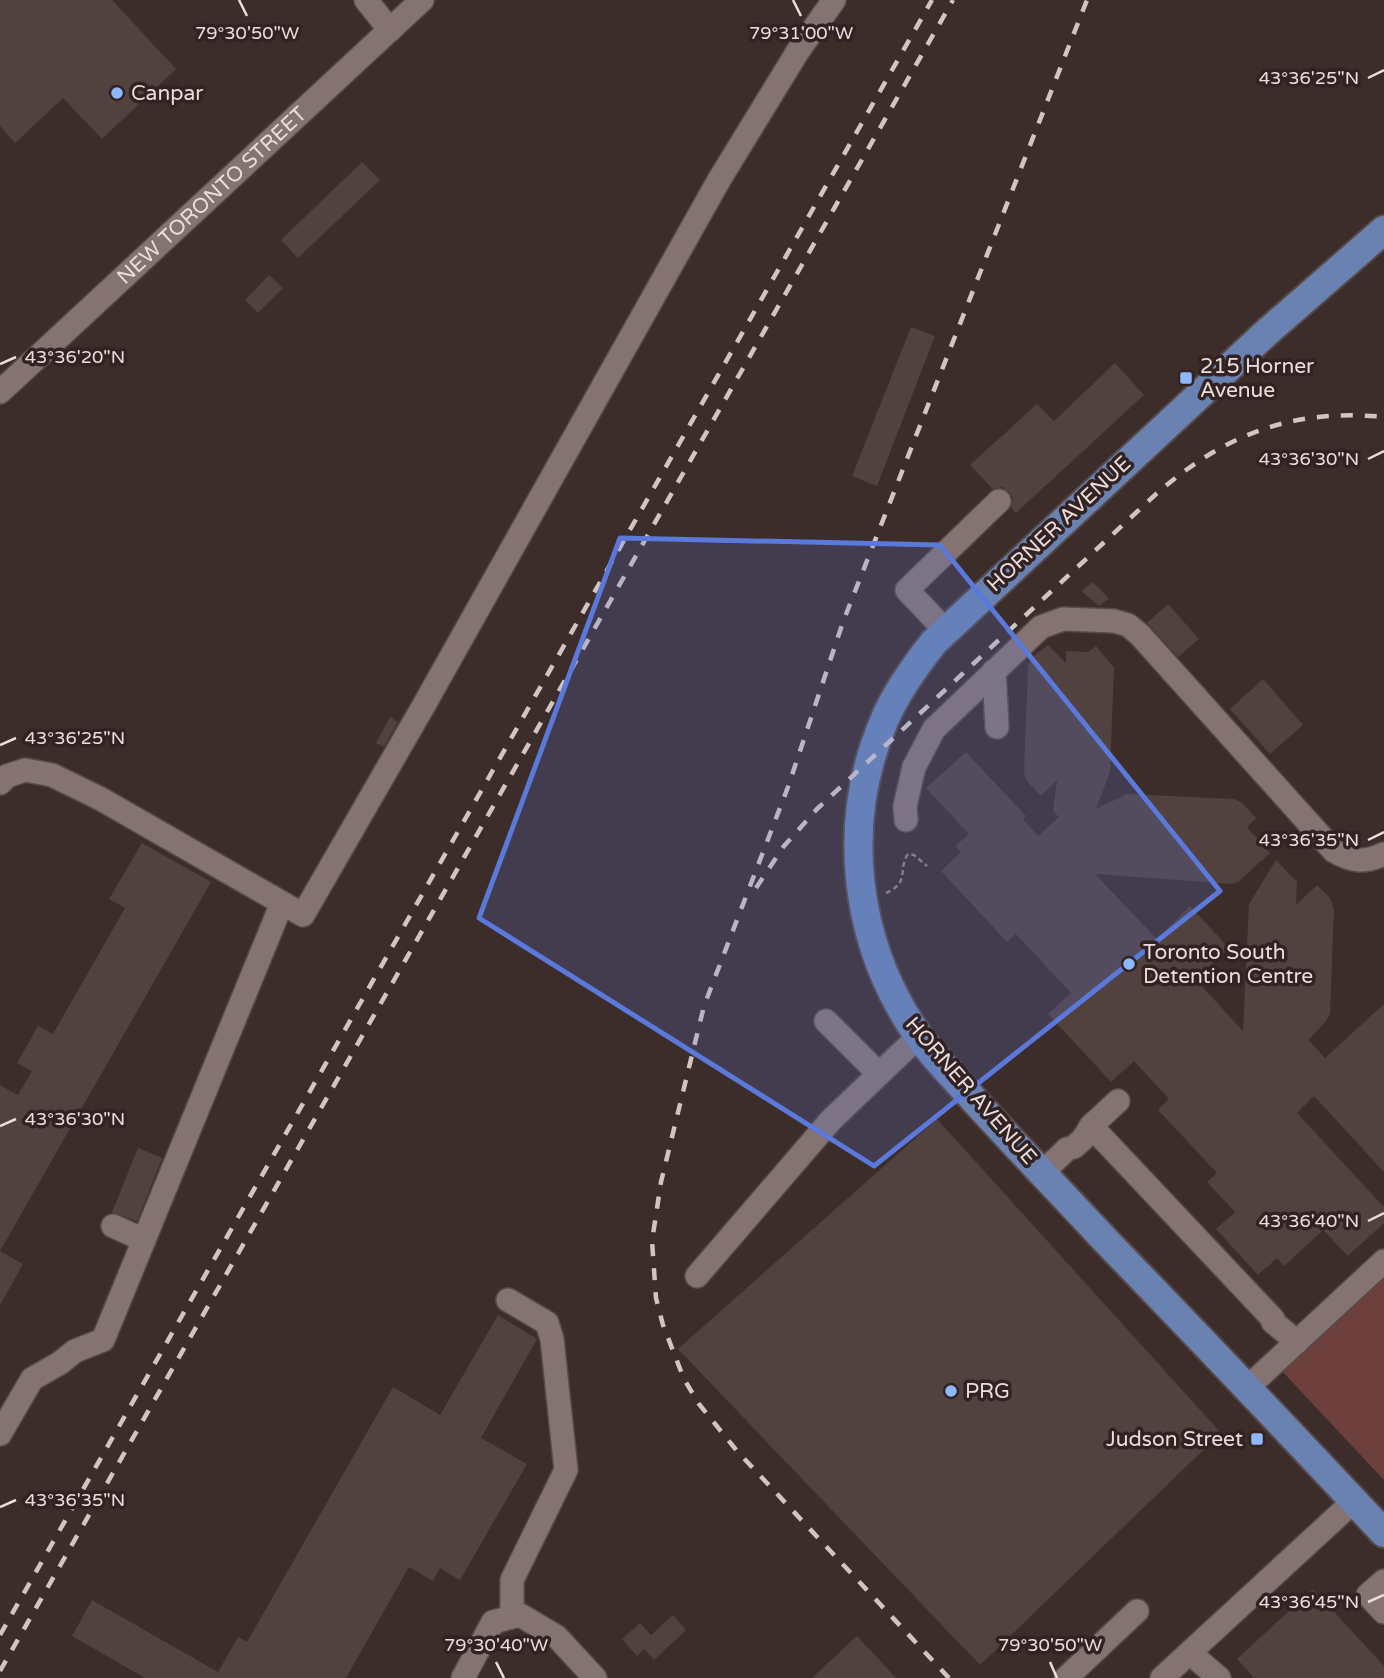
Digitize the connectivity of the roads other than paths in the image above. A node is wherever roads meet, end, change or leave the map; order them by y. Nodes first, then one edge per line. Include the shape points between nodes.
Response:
1 (366, 0) edge
2 (422, 0) edge
3 (834, 0) edge
4 (390, 30) junction
5 (1384, 230) edge
6 (0, 392) edge
7 (999, 502) dead end
8 (945, 630) junction
9 (994, 671) junction
10 (997, 727) dead end
11 (0, 783) edge
12 (906, 820) dead end
13 (1384, 855) edge
14 (282, 903) junction
15 (826, 1021) dead end
16 (919, 1036) junction
17 (878, 1073) junction
18 (1118, 1101) dead end
19 (1090, 1127) junction
20 (1042, 1173) junction
21 (113, 1226) dead end
22 (144, 1240) junction
23 (1384, 1261) edge
24 (696, 1276) dead end
25 (508, 1300) dead end
26 (1286, 1331) junction
27 (1247, 1388) junction
28 (0, 1434) edge
29 (1354, 1502) junction
30 (1384, 1533) edge
31 (1384, 1581) edge
32 (1137, 1611) dead end
33 (1384, 1612) edge
34 (512, 1616) junction
35 (1190, 1653) junction
36 (463, 1678) edge
37 (595, 1678) edge
38 (1066, 1678) edge
39 (1163, 1678) edge
40 (1219, 1678) edge

1 - 4 street
2 - 4 street, NEW TORONTO STREET
3 - 14 street via 719,180 303,915
4 - 6 street, NEW TORONTO STREET
5 - 8 main road, HORNER AVENUE
7 - 8 street via 907,590
8 - 16 main road, HORNER AVENUE via 919,661 884,721 863,787 859,816 860,883 866,919 888,984
9 - 10 street
9 - 12 street via 934,729 914,767
9 - 13 street via 1041,627 1063,619 1128,625 1334,851 1349,860
11 - 14 street via 25,770 52,775
14 - 22 street
15 - 17 street
16 - 17 street
16 - 20 main road, HORNER AVENUE
17 - 24 street via 831,1120
18 - 19 street
19 - 20 street via 1083,1139
19 - 26 street
20 - 27 main road, HORNER AVENUE
21 - 22 street
22 - 28 street via 103,1340 75,1351 32,1379
23 - 26 street
25 - 34 street via 547,1323 566,1470 512,1580
26 - 27 street
27 - 29 main road, HORNER AVENUE
29 - 30 main road, HORNER AVENUE
29 - 35 street
31 - 33 street via 1368,1595
32 - 38 street
34 - 36 street via 493,1622
34 - 37 street via 520,1615 557,1637
35 - 39 street
35 - 40 street

